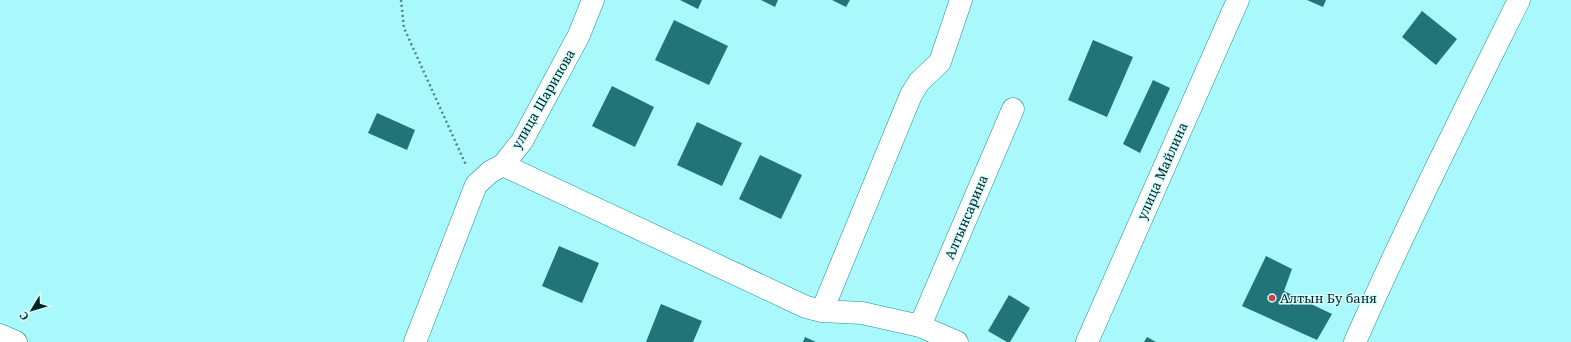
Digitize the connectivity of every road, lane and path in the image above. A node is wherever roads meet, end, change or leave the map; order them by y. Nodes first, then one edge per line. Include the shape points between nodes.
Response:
1 (400, 0) edge
2 (592, 0) edge
3 (962, 0) edge
4 (1238, 0) edge
5 (1519, 0) edge
6 (1013, 109) dead end
7 (503, 165) junction
8 (476, 185) junction
9 (822, 311) junction
10 (920, 326) junction
11 (0, 335) edge
12 (16, 342) edge
13 (415, 342) edge
14 (957, 342) edge
15 (1087, 342) edge
16 (1356, 342) edge

1 - 8 path via 404,28
2 - 7 street, улица Шарипова via 579,35 522,140
3 - 9 street via 940,62 919,82 911,95
4 - 15 street, улица Майлина
5 - 16 street via 1433,173
6 - 10 street, Алтынсарина
7 - 8 street, улица Шарипова via 490,172
7 - 9 street via 806,308
8 - 13 street, улица Шарипова
9 - 10 street via 862,313
10 - 14 street
11 - 12 street

